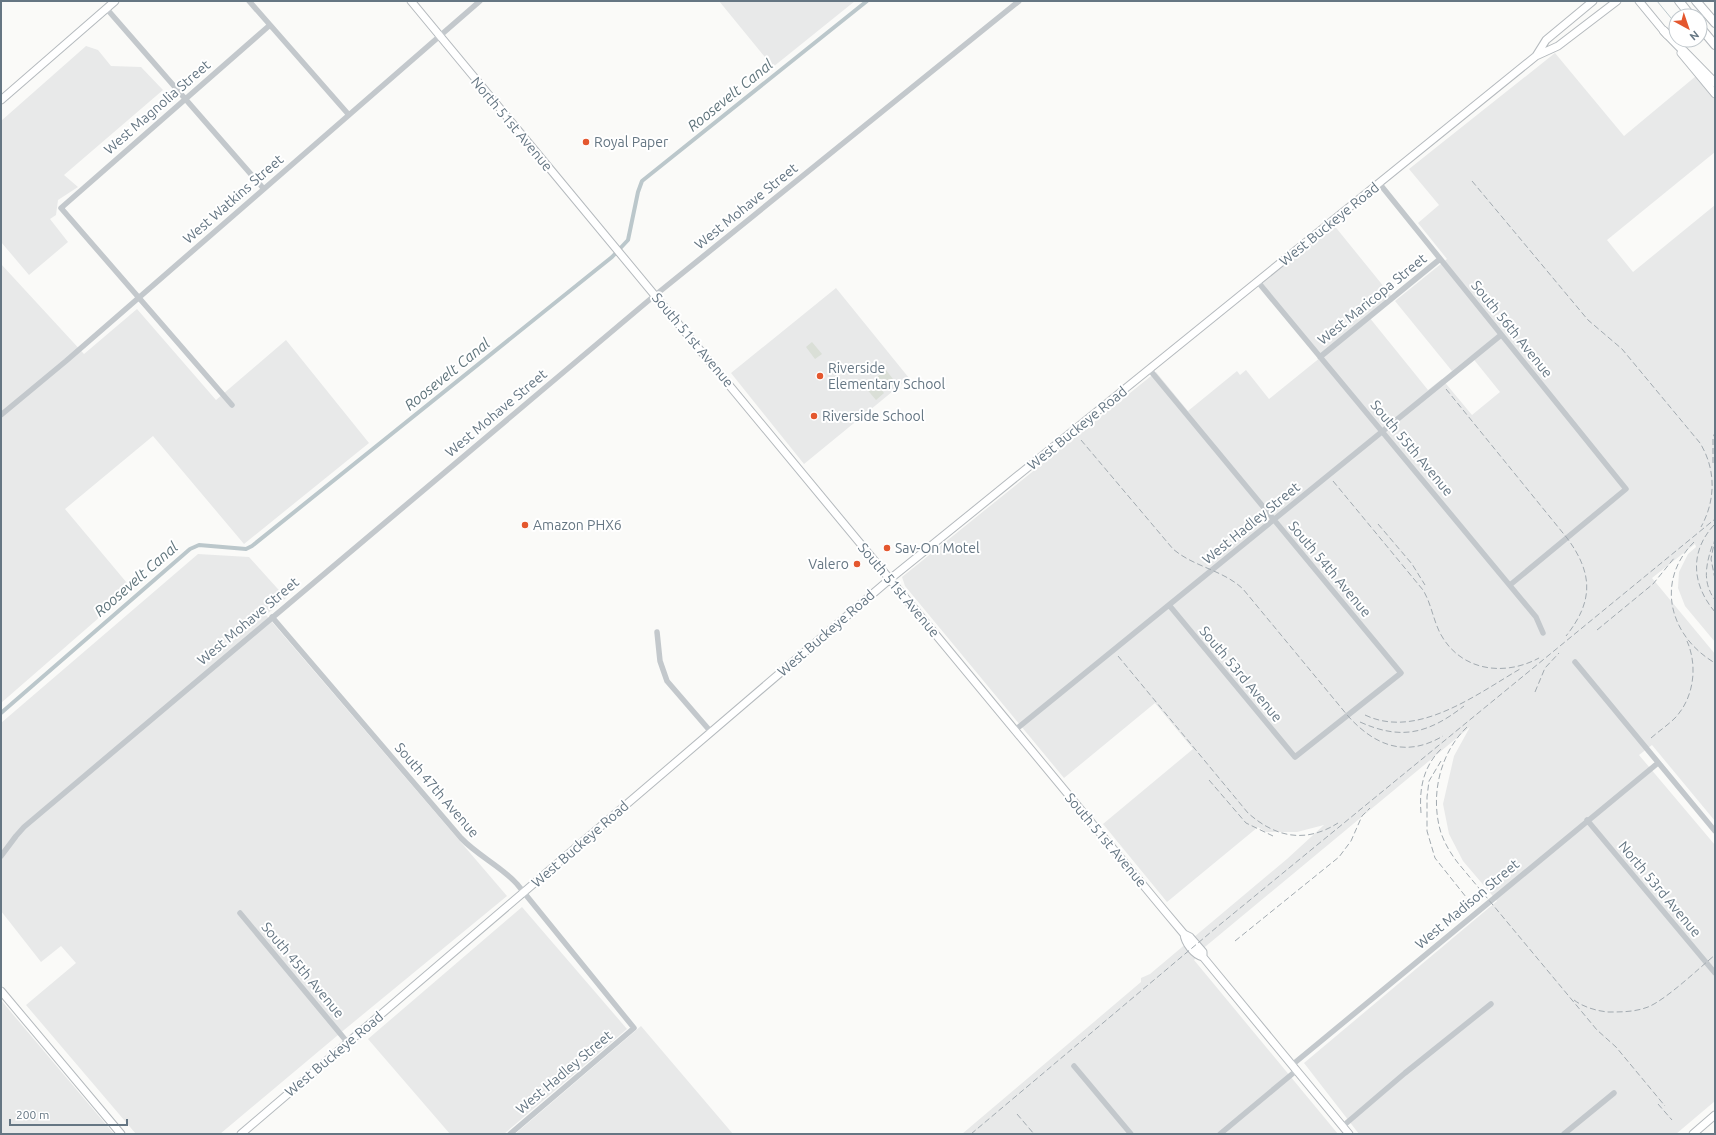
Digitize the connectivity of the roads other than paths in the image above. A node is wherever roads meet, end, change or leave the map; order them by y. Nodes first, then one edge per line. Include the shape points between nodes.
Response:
1 (115, 1) edge
2 (249, 1) edge
3 (411, 1) edge
4 (480, 1) edge
5 (1019, 1) edge
6 (1593, 1) edge
7 (1616, 1) edge
8 (1639, 1) edge
9 (1696, 1) edge
10 (106, 8) junction
11 (1715, 23) edge
12 (270, 25) junction
13 (1664, 31) junction
14 (441, 37) junction
15 (1708, 37) edge
16 (1715, 45) edge
17 (1536, 56) junction
18 (1715, 83) edge
19 (1715, 94) edge
20 (186, 98) junction
21 (1, 100) edge
22 (348, 116) junction
23 (1379, 183) junction
24 (263, 188) junction
25 (614, 246) joint
26 (1440, 259) junction
27 (1258, 282) junction
28 (655, 295) junction
29 (138, 298) junction
30 (1501, 335) junction
31 (1320, 357) junction
32 (1149, 369) junction
33 (232, 405) dead end
34 (1, 415) edge
35 (1382, 431) junction
36 (1274, 520) junction
37 (890, 579) junction
38 (1510, 585) junction
39 (1169, 605) junction
40 (272, 617) junction
41 (656, 632) dead end
42 (1543, 633) dead end
43 (1575, 662) dead end
44 (1015, 730) junction
45 (711, 732) junction
46 (1295, 758) joint
47 (1658, 762) junction
48 (1587, 820) junction
49 (1715, 831) edge
50 (1, 856) edge
51 (524, 892) junction
52 (240, 913) dead end
53 (1715, 973) edge
54 (1, 991) edge
55 (1491, 1004) dead end
56 (634, 1028) joint
57 (348, 1043) junction
58 (1074, 1066) dead end
59 (1294, 1068) junction
60 (1614, 1093) dead end
61 (1715, 1115) edge
62 (1346, 1130) edge
63 (121, 1134) edge
64 (241, 1134) edge
65 (510, 1134) edge
66 (1131, 1134) edge
67 (1220, 1134) edge
68 (1564, 1134) edge
69 (1693, 1134) edge

1 - 10 main road
2 - 12 street
3 - 14 main road, North 51st Avenue
4 - 14 street, West Watkins Street
5 - 28 street, West Mohave Street
6 - 17 main road, West Buckeye Road via 1546,40
7 - 17 main road, West Buckeye Road via 1558,46
8 - 13 main road
9 - 11 highway
10 - 20 street
10 - 21 main road
12 - 20 street, West Magnolia Street
12 - 22 street
13 - 18 highway
13 - 19 main road
14 - 22 street, West Watkins Street
14 - 25 main road, North 51st Avenue
15 - 16 highway
17 - 23 main road, West Buckeye Road
20 - 24 street
20 - 29 street, West Magnolia Street via 61,208
22 - 24 street, West Watkins Street
23 - 26 street, South 56th Avenue
23 - 27 main road, West Buckeye Road
24 - 29 street, West Watkins Street
25 - 28 main road, South 51st Avenue
26 - 30 street, South 56th Avenue
26 - 31 street, West Maricopa Street
27 - 31 street, South 55th Avenue
27 - 32 main road, West Buckeye Road
28 - 37 main road, South 51st Avenue
28 - 40 street, West Mohave Street
29 - 33 street
29 - 34 street, West Watkins Street
30 - 35 street, West Hadley Street
30 - 38 street, South 56th Avenue via 1626,489
31 - 35 street, South 55th Avenue
32 - 36 street, South 54th Avenue
32 - 37 main road, West Buckeye Road
35 - 36 street, West Hadley Street
35 - 38 street, South 55th Avenue
36 - 39 street, West Hadley Street
36 - 46 street, South 54th Avenue via 1401,673
37 - 44 main road, South 51st Avenue
37 - 45 main road, West Buckeye Road
38 - 42 street, South 55th Avenue via 1536,616
39 - 44 street, West Hadley Street
39 - 46 street, South 53rd Avenue
40 - 50 street, West Mohave Street via 24,827
40 - 51 street, South 47th Avenue via 461,838 474,851 502,869
41 - 45 street via 660,661 667,681
43 - 47 street
44 - 59 main road, South 51st Avenue via 1184,934 1203,952 1203,957
45 - 51 main road, West Buckeye Road
47 - 48 street, West Madison Street
47 - 49 street
48 - 53 street, North 53rd Avenue
48 - 59 street, West Madison Street
51 - 56 street, South 47th Avenue
51 - 57 main road, West Buckeye Road
52 - 57 street, South 45th Avenue
54 - 63 main road
55 - 62 street via 1405,1072
56 - 65 street, West Hadley Street
57 - 64 main road, West Buckeye Road
58 - 66 street
59 - 62 main road, South 51st Avenue
59 - 67 street, West Madison Street
60 - 68 street
61 - 69 main road

